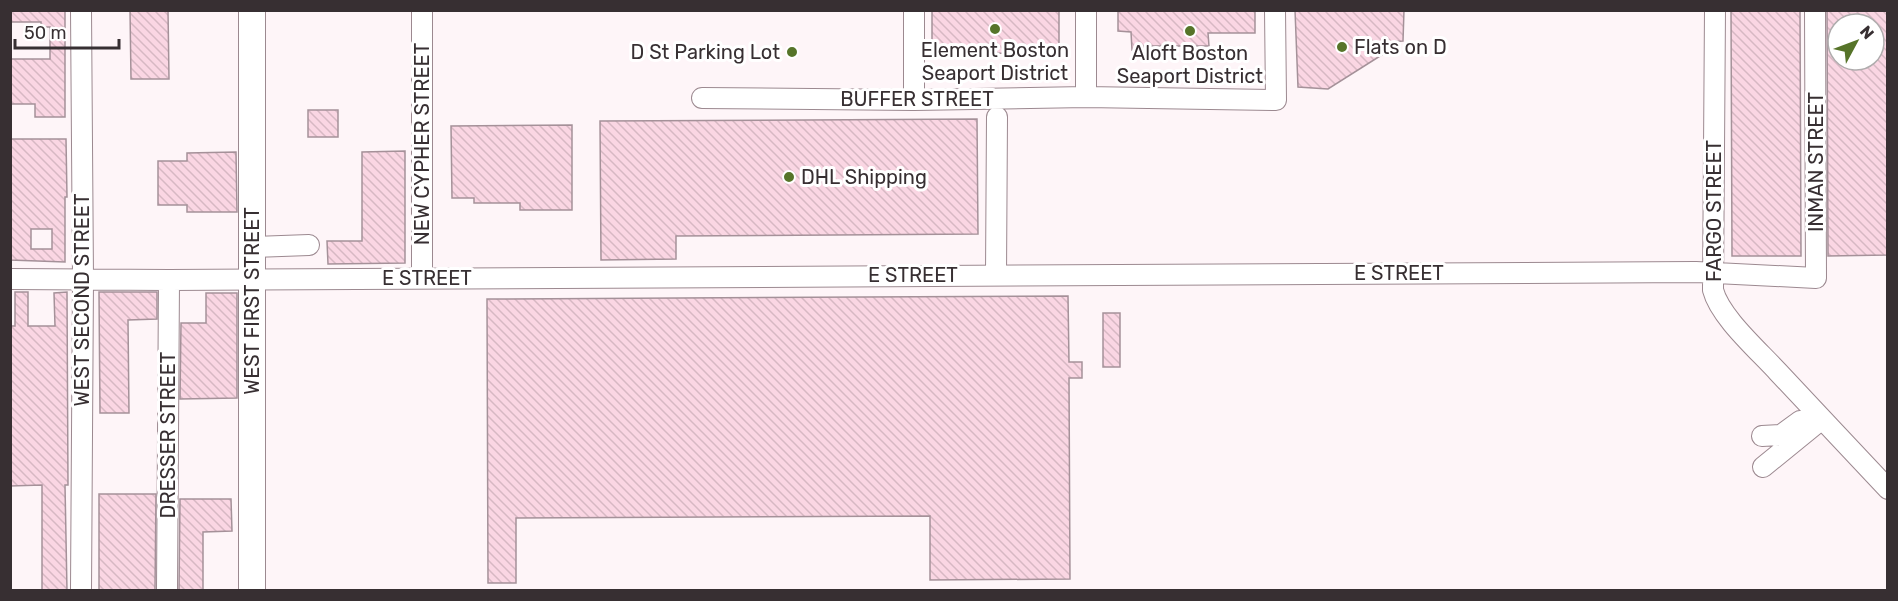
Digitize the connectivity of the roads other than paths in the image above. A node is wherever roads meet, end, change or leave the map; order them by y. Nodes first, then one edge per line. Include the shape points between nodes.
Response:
1 (81, 10) edge
2 (252, 10) edge
3 (422, 10) edge
4 (914, 10) edge
5 (1086, 10) edge
6 (1275, 10) edge
7 (1715, 10) edge
8 (1815, 10) edge
9 (1086, 97) junction
10 (702, 98) dead end
11 (914, 100) junction
12 (997, 117) dead end
13 (309, 245) dead end
14 (252, 248) junction
15 (1713, 273) junction
16 (996, 275) junction
17 (422, 278) junction
18 (1816, 278) joint
19 (10, 279) edge
20 (83, 279) junction
21 (252, 279) junction
22 (169, 280) junction
23 (1818, 415) junction
24 (1762, 436) dead end
25 (1763, 467) dead end
26 (1887, 489) edge
27 (81, 591) edge
28 (167, 591) edge
29 (252, 591) edge

1 - 20 street, WEST SECOND STREET
2 - 14 main road, WEST FIRST STREET
3 - 17 street, NEW CYPHER STREET
4 - 11 street
5 - 9 street
6 - 9 street, BUFFER STREET via 1276,100
7 - 15 street, FARGO STREET
8 - 18 street, INMAN STREET
9 - 11 street, BUFFER STREET
10 - 11 street, BUFFER STREET
12 - 16 street
13 - 14 street
14 - 21 main road, WEST FIRST STREET
15 - 16 street, E STREET
15 - 18 street, E STREET
15 - 23 street, FARGO STREET via 1713,290 1720,307
16 - 17 street, E STREET
17 - 21 street, E STREET
19 - 20 street, E STREET
20 - 22 street, E STREET
20 - 27 street, WEST SECOND STREET
21 - 22 street, E STREET
21 - 29 main road, WEST FIRST STREET
22 - 28 street, DRESSER STREET
23 - 24 street via 1783,434
23 - 25 street
23 - 26 street, FARGO STREET

